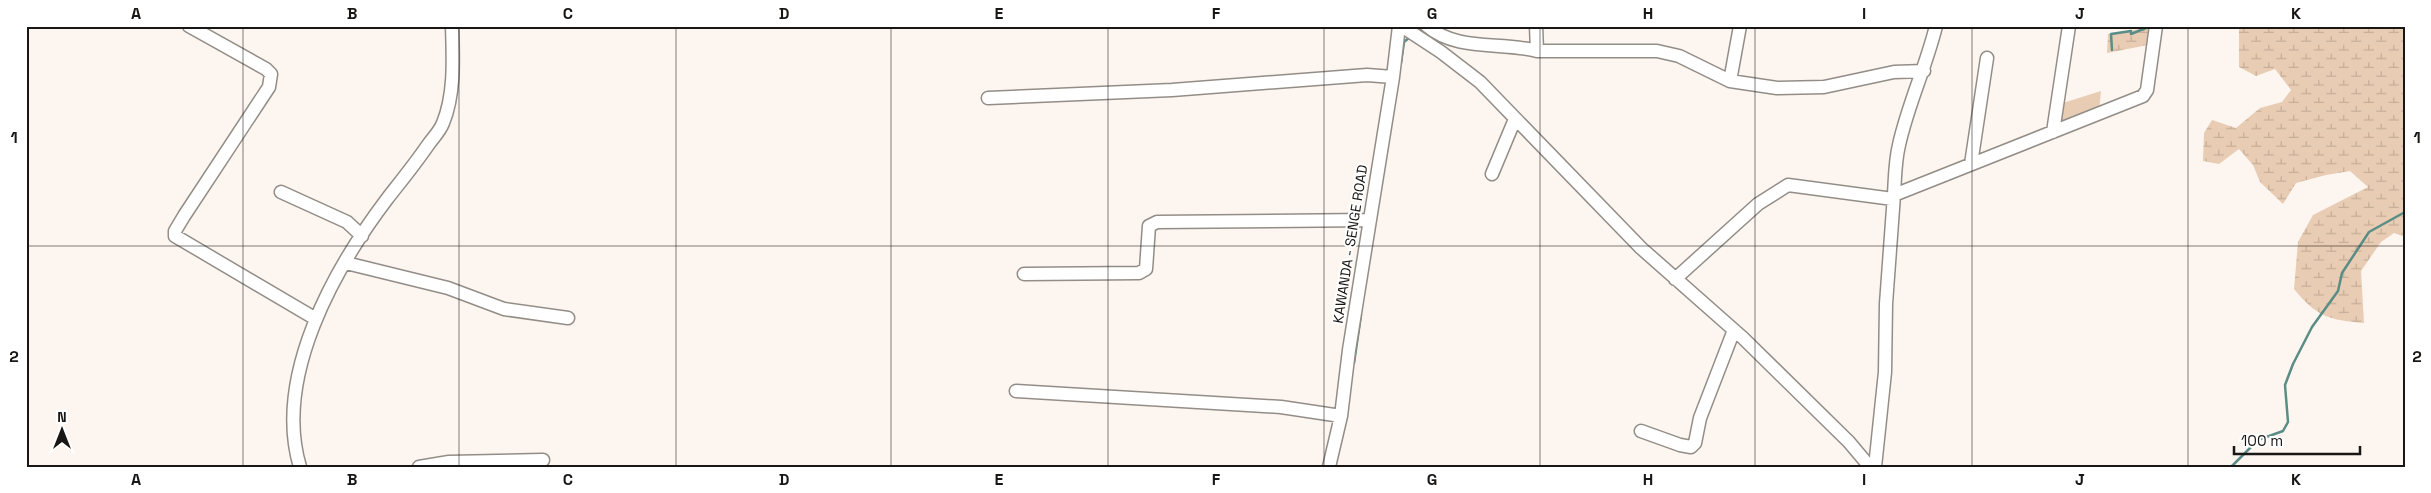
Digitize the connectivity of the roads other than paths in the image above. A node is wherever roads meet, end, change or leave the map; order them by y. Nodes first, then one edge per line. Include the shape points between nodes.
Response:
1 (189, 26) edge
2 (452, 26) edge
3 (1427, 26) edge
4 (1536, 26) edge
5 (1740, 26) edge
6 (1936, 26) edge
7 (2069, 26) edge
8 (2156, 26) edge
9 (1404, 27) edge
10 (1537, 51) junction
11 (1987, 58) dead end
12 (1924, 71) junction
13 (1393, 77) junction
14 (1730, 81) junction
15 (988, 98) dead end
16 (1515, 119) junction
17 (2053, 132) junction
18 (1972, 164) junction
19 (1492, 174) dead end
20 (282, 192) dead end
21 (1894, 197) junction
22 (1369, 220) junction
23 (362, 236) junction
24 (346, 263) junction
25 (1024, 274) dead end
26 (1675, 279) junction
27 (568, 318) dead end
28 (316, 319) junction
29 (1734, 330) junction
30 (1016, 391) dead end
31 (1341, 416) junction
32 (1641, 430) dead end
33 (543, 460) dead end
34 (300, 467) edge
35 (420, 467) edge
36 (1329, 467) edge
37 (1870, 467) edge
38 (1875, 467) edge

1 - 28 street via 266,69 271,80 184,216 175,236
2 - 23 street via 454,61 443,124
3 - 10 street via 1434,32 1469,45 1520,46
4 - 10 street
5 - 14 street
6 - 12 street
7 - 17 street
8 - 17 street via 2144,96
9 - 13 street, KAWANDA - SENGE ROAD
9 - 16 street via 1480,82
10 - 14 street via 1657,51 1679,56
11 - 18 street
12 - 14 street via 1894,72 1824,87 1777,88
12 - 21 street via 1898,147
13 - 15 street via 1367,75 1172,90
13 - 22 street, KAWANDA - SENGE ROAD
16 - 19 street
16 - 26 street
17 - 18 street
18 - 21 street
20 - 23 street via 347,222
21 - 26 street via 1788,185 1758,204
21 - 38 street via 1885,372
22 - 25 street via 1158,222 1149,226 1148,262 1146,269 1139,273
22 - 31 street, KAWANDA - SENGE ROAD
23 - 24 street
24 - 27 street via 448,288 504,310
24 - 28 street
26 - 29 street
28 - 34 street via 300,369 293,414 293,440
29 - 32 street via 1700,418 1695,443 1691,447 1680,446
29 - 37 street via 1849,442
30 - 31 street via 1281,407
31 - 36 street, KAWANDA - SENGE ROAD
33 - 35 street via 449,462

